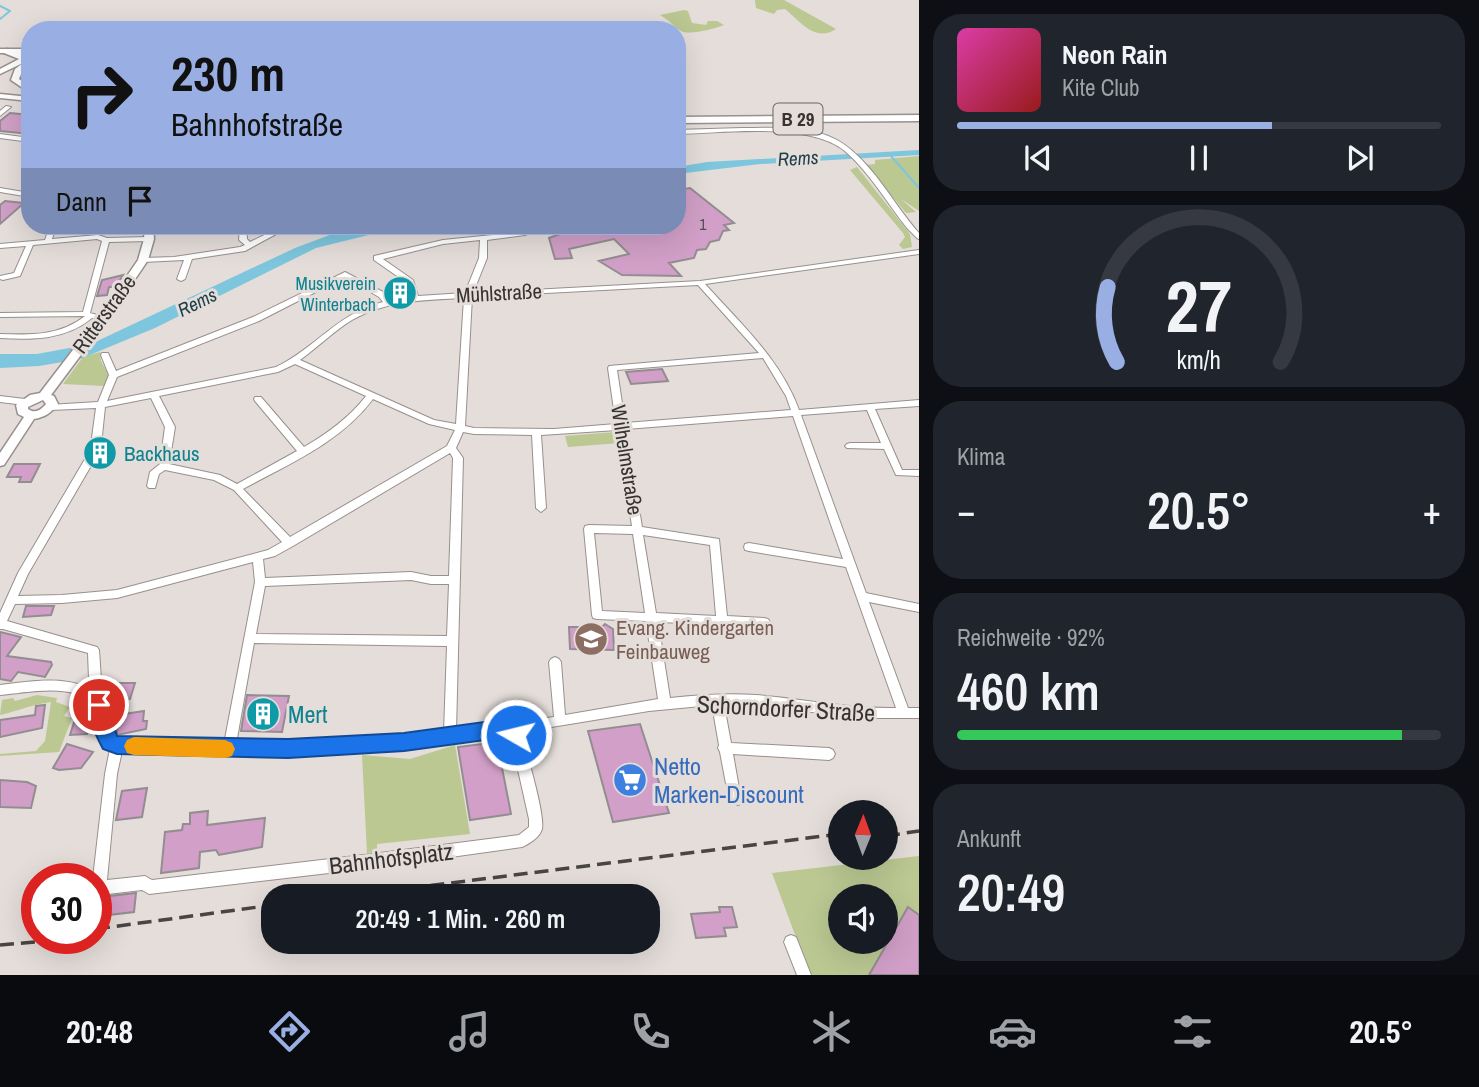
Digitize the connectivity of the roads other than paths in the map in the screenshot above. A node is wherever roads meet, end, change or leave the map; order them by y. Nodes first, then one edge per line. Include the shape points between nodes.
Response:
1 (4, 51) edge
2 (21, 56) edge
3 (21, 61) edge
4 (21, 67) edge
5 (0, 72) edge
6 (21, 87) edge
7 (0, 94) edge
8 (21, 96) edge
9 (21, 98) edge
10 (8, 107) dead end
11 (0, 114) edge
12 (919, 120) edge
13 (686, 122) edge
14 (686, 132) edge
15 (0, 136) edge
16 (21, 139) edge
17 (0, 190) edge
18 (21, 194) edge
19 (50, 235) edge
20 (149, 235) edge
21 (243, 235) edge
22 (271, 235) edge
23 (513, 235) edge
24 (919, 237) edge
25 (484, 238) junction
26 (149, 239) junction
27 (106, 240) junction
28 (48, 243) junction
29 (30, 244) junction
30 (0, 246) edge
31 (250, 246) junction
32 (919, 253) edge
33 (189, 257) junction
34 (143, 260) junction
35 (3, 278) dead end
36 (181, 279) dead end
37 (700, 283) junction
38 (468, 295) junction
39 (415, 298) junction
40 (387, 302) junction
41 (0, 315) edge
42 (88, 315) junction
43 (102, 319) junction
44 (0, 336) edge
45 (105, 355) dead end
46 (765, 355) junction
47 (296, 361) junction
48 (113, 375) junction
49 (371, 395) junction
50 (155, 396) junction
51 (0, 399) edge
52 (258, 399) dead end
53 (25, 402) junction
54 (47, 402) junction
55 (919, 403) edge
56 (101, 405) junction
57 (870, 407) junction
58 (796, 413) junction
59 (30, 415) junction
60 (622, 427) junction
61 (460, 429) junction
62 (536, 432) junction
63 (850, 446) dead end
64 (887, 446) junction
65 (451, 448) junction
66 (302, 451) junction
67 (0, 462) edge
68 (164, 466) junction
69 (919, 473) edge
70 (152, 486) dead end
71 (237, 488) junction
72 (541, 508) dead end
73 (638, 530) junction
74 (289, 544) junction
75 (749, 547) dead end
76 (258, 558) junction
77 (850, 564) junction
78 (454, 580) junction
79 (260, 582) junction
80 (862, 596) junction
81 (13, 600) junction
82 (919, 608) edge
83 (652, 619) junction
84 (722, 619) junction
85 (764, 622) dead end
86 (1, 624) edge
87 (249, 638) junction
88 (452, 641) junction
89 (555, 662) dead end
90 (0, 690) edge
91 (87, 692) junction
92 (717, 700) junction
93 (665, 704) junction
94 (919, 713) edge
95 (904, 714) junction
96 (560, 721) junction
97 (514, 727) junction
98 (450, 736) junction
99 (113, 744) junction
100 (724, 748) junction
101 (229, 749) junction
102 (829, 754) dead end
103 (738, 799) dead end
104 (791, 942) dead end
105 (804, 975) edge

1 - 2 highway
3 - 5 highway
4 - 6 highway via 15,80
7 - 8 highway
7 - 9 highway
10 - 11 street
12 - 13 highway, B 29
14 - 24 street via 803,130 826,136 847,148
15 - 16 street
17 - 18 street
19 - 28 street
20 - 26 main road, Ritterstraße
21 - 31 street
22 - 31 street
23 - 25 street
25 - 38 street via 483,258
25 - 39 street via 377,258 410,282
26 - 27 street
26 - 34 main road, Ritterstraße
27 - 28 street
27 - 42 street
28 - 29 street
29 - 30 street
29 - 35 street via 17,274
31 - 33 street
32 - 37 street, Mühlstraße
33 - 34 street
33 - 36 street
34 - 43 main road, Ritterstraße
37 - 38 street, Mühlstraße
37 - 46 street
38 - 39 street, Mühlstraße
38 - 61 street
39 - 40 street, Mühlstraße
40 - 47 street, Mühlstraße via 350,317
40 - 48 street via 345,274 256,319
41 - 42 street
42 - 43 street
42 - 44 street via 79,327 47,335
43 - 54 main road, Ritterstraße
45 - 48 street
46 - 58 street
46 - 60 street, Wilhelmstraße via 612,368
47 - 49 street
47 - 50 street, Mühlstraße
48 - 56 street
49 - 61 street
49 - 66 street via 364,407 328,438
50 - 56 street, Mühlstraße
50 - 68 street via 170,427
51 - 53 street
52 - 66 street
53 - 54 main road
53 - 59 main road via 22,411
54 - 56 street, Mühlstraße
54 - 59 main road via 40,414
55 - 57 street
56 - 81 street via 90,459 23,573
57 - 58 street
57 - 64 street
58 - 60 street
58 - 77 street
59 - 67 main road
60 - 62 street
60 - 73 street, Wilhelmstraße
61 - 62 street
61 - 65 street
62 - 72 street
63 - 64 street
64 - 69 street via 899,473
65 - 74 street
65 - 78 street via 458,458
66 - 71 street
68 - 70 street via 155,472
68 - 71 street via 216,477
71 - 74 street
73 - 83 street, Wilhelmstraße
73 - 83 street via 589,529 597,615
73 - 84 street via 715,542
74 - 76 street
75 - 77 street
76 - 79 street
76 - 81 street via 117,594
77 - 80 street
78 - 79 street via 411,576
78 - 88 street
79 - 87 street
80 - 82 street
80 - 95 street
81 - 86 street
83 - 84 street
83 - 93 street, Wilhelmstraße
84 - 85 street
86 - 91 street via 93,650 95,680
87 - 88 street
87 - 101 street
88 - 98 street
89 - 96 street
90 - 91 street via 54,685
91 - 99 street via 99,705 103,729
92 - 93 street, Schorndorfer Straße
92 - 95 street, Schorndorfer Straße
92 - 100 street
93 - 96 street, Schorndorfer Straße
94 - 95 street, Schorndorfer Straße
96 - 97 street, Schorndorfer Straße
97 - 98 street, Schorndorfer Straße
97 - 99 street, Bahnhofsplatz via 536,819 535,830 522,841 149,887 145,883 99,888
98 - 101 street, Schorndorfer Straße via 368,745
99 - 101 street, Schorndorfer Straße
100 - 102 street
100 - 103 street
104 - 105 street

